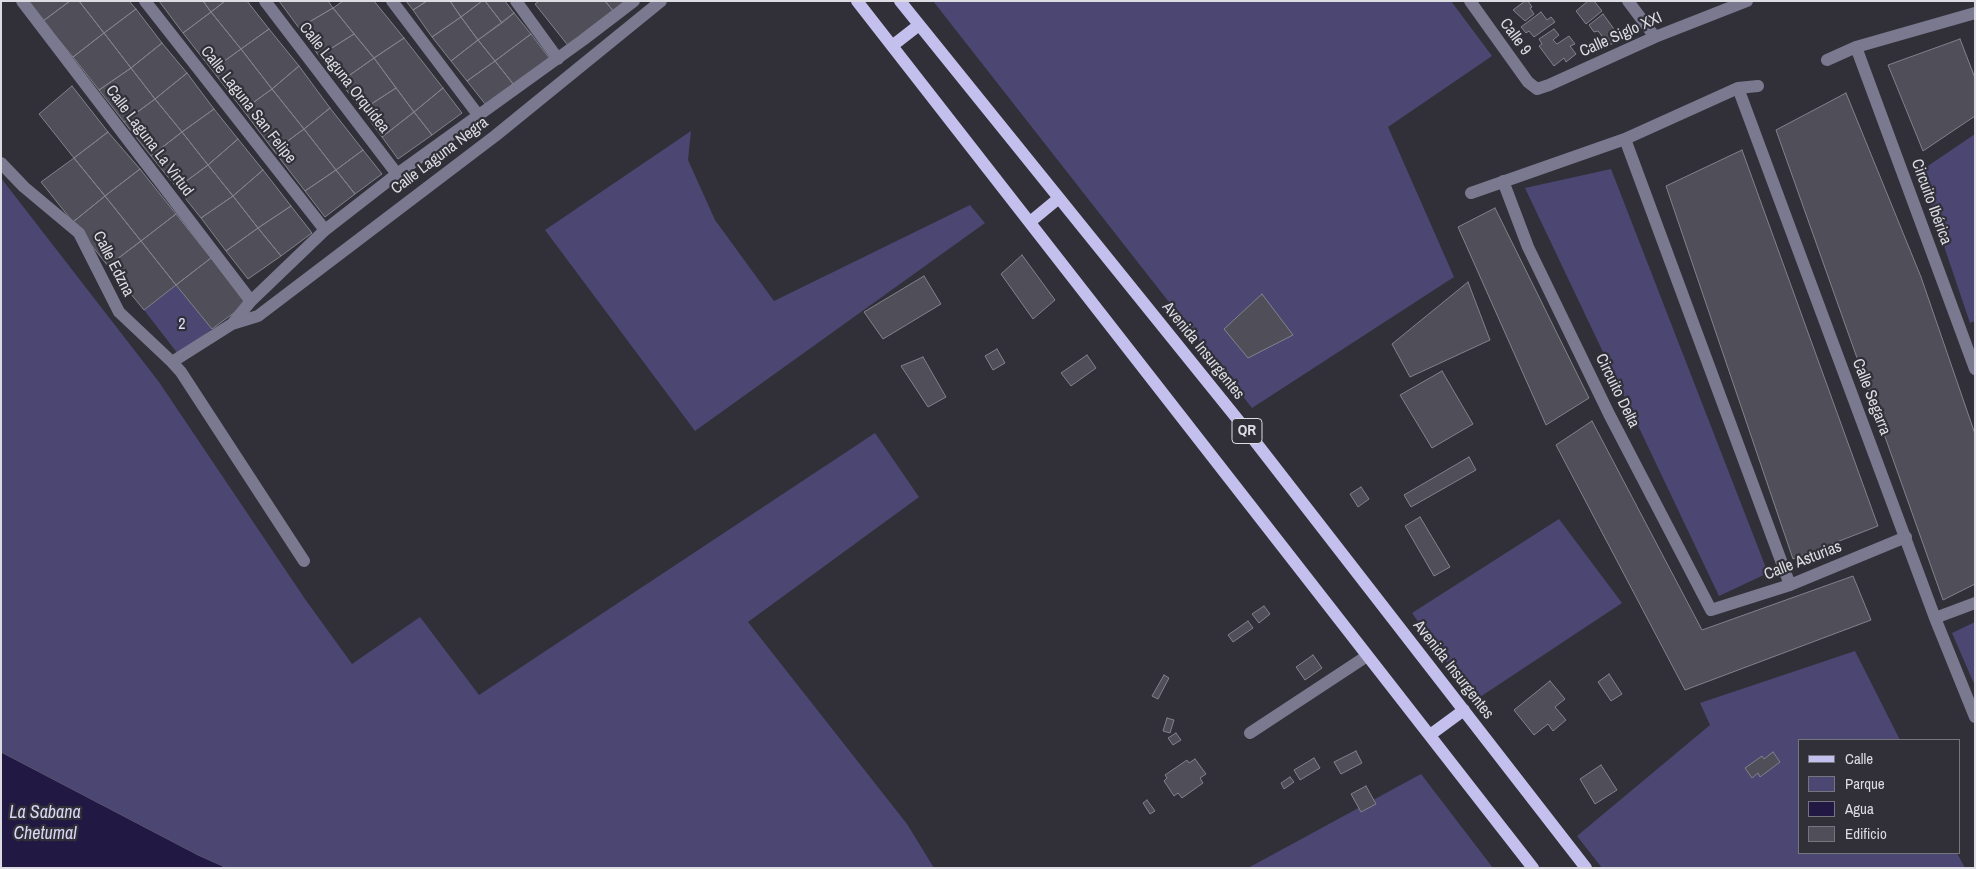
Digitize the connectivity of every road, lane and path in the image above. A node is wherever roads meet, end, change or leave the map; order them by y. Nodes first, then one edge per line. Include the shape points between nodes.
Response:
1 (22, 1) edge
2 (145, 1) edge
3 (265, 1) edge
4 (392, 1) edge
5 (516, 1) edge
6 (634, 1) edge
7 (661, 1) edge
8 (857, 1) edge
9 (900, 1) edge
10 (1470, 1) edge
11 (1628, 1) edge
12 (1746, 1) edge
13 (1975, 13) edge
14 (919, 25) junction
15 (1655, 37) junction
16 (892, 46) junction
17 (1856, 47) junction
18 (558, 59) junction
19 (1827, 60) dead end
20 (1758, 86) dead end
21 (1738, 88) junction
22 (1537, 89) joint
23 (479, 116) junction
24 (1626, 139) junction
25 (1, 163) edge
26 (397, 174) junction
27 (1503, 181) junction
28 (1471, 193) dead end
29 (1059, 198) junction
30 (1030, 222) junction
31 (325, 230) junction
32 (250, 301) junction
33 (232, 324) junction
34 (172, 362) junction
35 (1975, 369) edge
36 (1906, 538) junction
37 (304, 561) dead end
38 (1790, 585) junction
39 (1975, 603) edge
40 (1710, 610) joint
41 (1935, 618) junction
42 (1367, 656) junction
43 (1464, 710) junction
44 (1975, 717) edge
45 (1250, 733) dead end
46 (1430, 735) junction
47 (1533, 868) edge
48 (1586, 868) edge

1 - 32 street, Calle Laguna La Virtud
2 - 31 street, Calle Laguna San Felipe
3 - 26 street, Calle Laguna Orquídea
4 - 23 street
5 - 18 street
6 - 18 street, Calle Laguna Negra
7 - 33 street, Calle Laguna Negra via 495,136 258,316
8 - 16 main road, QR
9 - 14 main road, Avenida Insurgentes / QR
10 - 22 street, Calle 9 via 1528,82
11 - 15 street
12 - 15 street, Calle Siglo XXI
13 - 17 street
14 - 16 main road
14 - 29 main road, Avenida Insurgentes / QR
15 - 22 street, Calle Siglo XXI
16 - 30 main road, QR
17 - 19 street
17 - 35 street, Circuito Ibérica
18 - 23 street, Calle Laguna Negra
20 - 21 street
21 - 24 street
21 - 36 street, Calle Segarra
23 - 26 street, Calle Laguna Negra
24 - 27 street
24 - 38 street
25 - 34 street, Calle Edzna via 79,233 119,312
26 - 31 street, Calle Laguna Negra
27 - 28 street
27 - 40 street, Circuito Delta via 1528,247
29 - 30 main road
29 - 43 main road, Avenida Insurgentes / QR via 1247,431
30 - 42 main road, QR
31 - 32 street, Calle Laguna Negra
32 - 33 street, Calle Laguna Negra
33 - 34 street, Calle Laguna Negra
34 - 37 street, Calle Edzna
36 - 38 street, Calle Asturias
36 - 41 street, Calle Segarra
38 - 40 street, Calle Asturias
39 - 41 street
41 - 44 street, Calle Segarra
42 - 45 street
42 - 46 main road, QR
43 - 46 main road
43 - 48 main road, Avenida Insurgentes / QR
46 - 47 main road, QR

